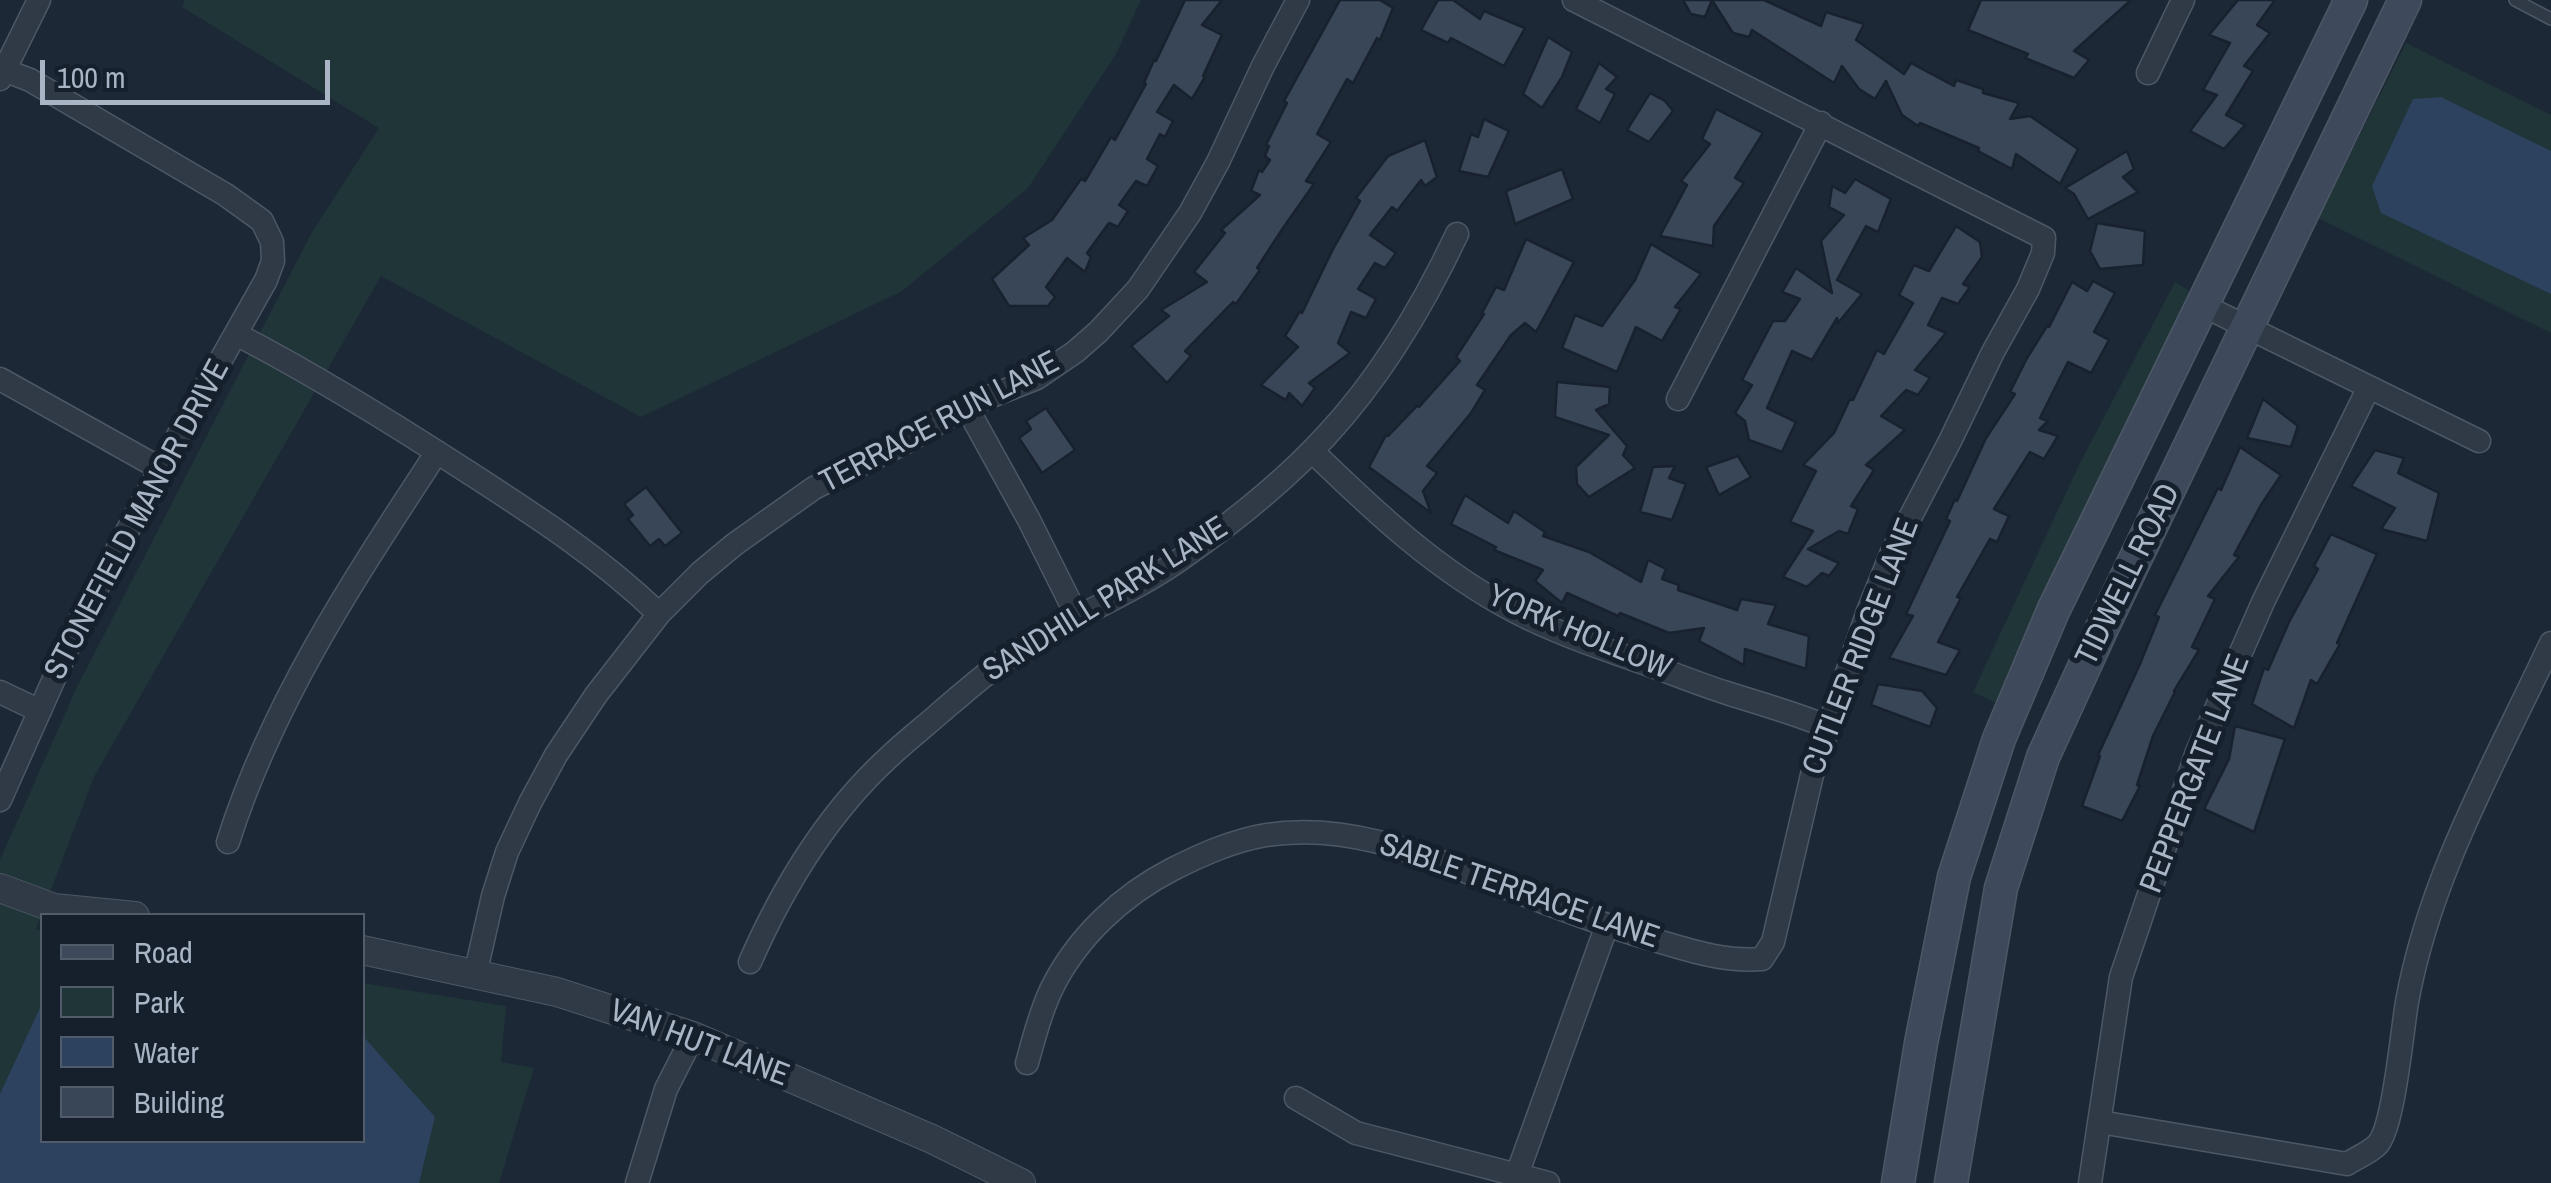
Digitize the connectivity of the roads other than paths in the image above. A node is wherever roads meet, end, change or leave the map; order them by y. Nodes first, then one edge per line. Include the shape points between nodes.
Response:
1 (39, 0) edge
2 (1298, 0) edge
3 (1574, 0) edge
4 (2183, 0) edge
5 (2351, 0) edge
6 (2405, 0) edge
7 (2515, 0) edge
8 (2551, 19) edge
9 (2148, 73) dead end
10 (2, 75) edge
11 (1821, 123) junction
12 (1458, 234) dead end
13 (2202, 305) junction
14 (2249, 328) junction
15 (236, 334) junction
16 (0, 379) edge
17 (2369, 386) junction
18 (1678, 399) dead end
19 (966, 406) junction
20 (2479, 440) dead end
21 (1312, 451) junction
22 (437, 452) junction
23 (160, 470) junction
24 (660, 614) junction
25 (1078, 618) junction
26 (2551, 642) edge
27 (0, 692) edge
28 (40, 711) junction
29 (1828, 728) junction
30 (0, 800) edge
31 (228, 842) dead end
32 (1954, 877) junction
33 (0, 888) edge
34 (2001, 888) junction
35 (105, 913) edge
36 (1607, 925) junction
37 (365, 951) edge
38 (1762, 959) joint
39 (750, 962) dead end
40 (475, 975) junction
41 (693, 1036) junction
42 (1028, 1062) dead end
43 (1296, 1098) dead end
44 (2100, 1122) junction
45 (1515, 1180) edge
46 (637, 1183) edge
47 (1021, 1183) edge
48 (1548, 1183) edge
49 (1898, 1183) edge
50 (1951, 1183) edge
51 (2090, 1183) edge

1 - 10 street
2 - 19 street, TERRACE RUN LANE via 1201,194 1138,289 1087,342 1037,378
3 - 11 street
4 - 9 street
5 - 13 main road, TIDWELL ROAD
6 - 14 main road, TIDWELL ROAD
7 - 8 lane
10 - 15 street, STONEFIELD MANOR DRIVE via 52,92 262,221 273,261
11 - 18 street
11 - 29 street, CUTLER RIDGE LANE via 2044,238 2028,288 1892,552
12 - 21 street, SANDHILL PARK LANE via 1384,360
13 - 14 street
13 - 32 main road, TIDWELL ROAD via 2053,611 1999,738
14 - 17 street
14 - 34 main road, TIDWELL ROAD via 2043,757
15 - 22 street
15 - 23 street, STONEFIELD MANOR DRIVE
16 - 23 street
17 - 20 street
17 - 44 street, PEPPERGATE LANE via 2198,752 2121,977
19 - 24 street, TERRACE RUN LANE via 814,488 700,572
19 - 25 street
21 - 25 street, SANDHILL PARK LANE via 1185,557
21 - 29 street, YORK HOLLOW via 1418,550 1498,602 1604,649
22 - 24 street via 580,545
22 - 31 street via 305,662
23 - 28 street, STONEFIELD MANOR DRIVE
24 - 40 street, TERRACE RUN LANE via 596,695 530,803 502,866
25 - 39 street, SANDHILL PARK LANE via 1001,662 886,759 810,854
26 - 44 street via 2475,800 2431,912 2408,1001 2388,1126 2378,1145 2347,1164
27 - 28 street
28 - 30 street, STONEFIELD MANOR DRIVE
29 - 38 street, CUTLER RIDGE LANE via 1782,912
32 - 34 main road
32 - 49 main road, TIDWELL ROAD
33 - 35 street via 54,908
34 - 50 main road, TIDWELL ROAD
36 - 38 street, SABLE TERRACE LANE via 1712,956
36 - 42 street, SABLE TERRACE LANE via 1380,841 1312,832 1241,840 1156,878 1081,943 1051,989
36 - 45 street
37 - 40 street, VAN HUT LANE
40 - 41 street, VAN HUT LANE via 557,992
41 - 46 street via 666,1089
41 - 47 street, VAN HUT LANE
43 - 45 street via 1356,1132
44 - 51 street, PEPPERGATE LANE
45 - 48 street

